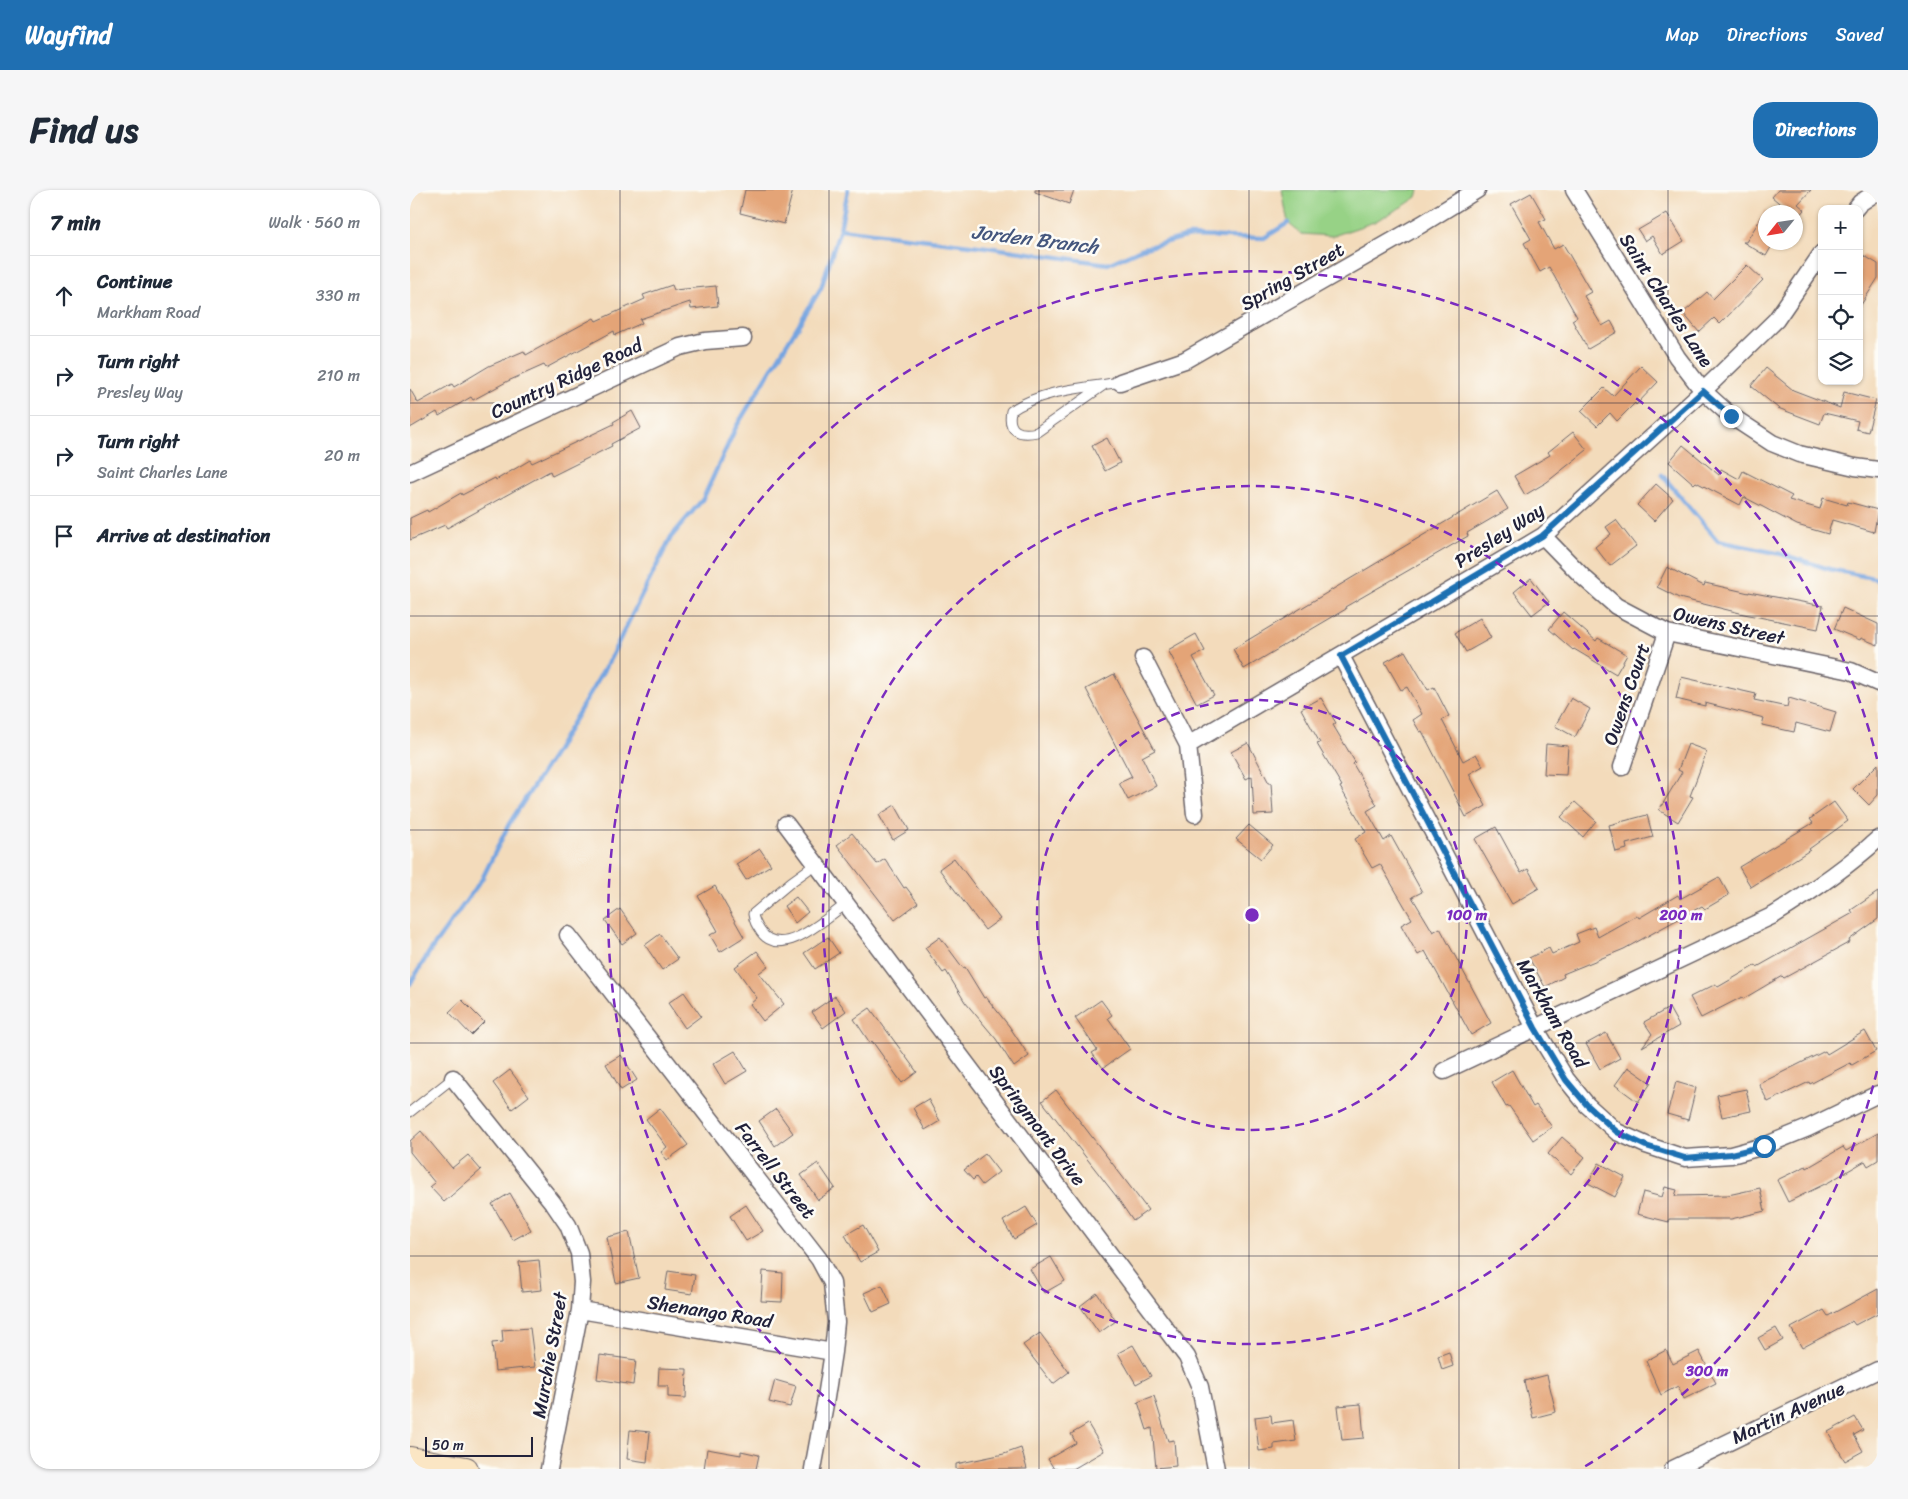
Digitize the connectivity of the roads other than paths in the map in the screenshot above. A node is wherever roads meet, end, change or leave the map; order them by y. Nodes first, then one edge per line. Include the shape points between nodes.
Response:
1 (1477, 190) edge
2 (1574, 190) edge
3 (1878, 191) edge
4 (1858, 205) edge
5 (1818, 259) edge
6 (743, 338) dead end
7 (1112, 383) junction
8 (1703, 391) junction
9 (1878, 470) edge
10 (410, 473) edge
11 (1542, 536) junction
12 (1667, 633) junction
13 (1341, 656) junction
14 (1143, 658) dead end
15 (1878, 683) edge
16 (1188, 745) junction
17 (1622, 767) dead end
18 (1195, 814) dead end
19 (786, 824) dead end
20 (1878, 839) edge
21 (816, 864) junction
22 (846, 904) junction
23 (568, 935) dead end
24 (1535, 1028) junction
25 (1444, 1071) dead end
26 (453, 1078) joint
27 (1878, 1094) edge
28 (410, 1112) edge
29 (580, 1310) junction
30 (833, 1352) junction
31 (1878, 1370) edge
32 (410, 1459) edge
33 (466, 1469) edge
34 (549, 1469) edge
35 (813, 1469) edge
36 (1216, 1469) edge
37 (1672, 1469) edge

1 - 7 street, Spring Street via 1185,360
2 - 8 street, Saint Charles Lane via 1677,357
3 - 4 street
5 - 8 street, Presley Way via 1776,320
6 - 10 street, Country Ridge Road via 680,347
7 - 7 lane via 1025,401 1011,411 1011,426 1018,433 1037,432
8 - 9 street, Saint Charles Lane via 1731,416 1772,443 1799,454
8 - 11 street, Presley Way
11 - 12 street, Owens Street via 1616,606
11 - 13 street, Presley Way
12 - 15 street, Owens Street via 1851,671
12 - 17 street, Owens Court
13 - 16 street, Presley Way
13 - 24 street, Markham Road
14 - 16 street
16 - 18 street
19 - 21 street, Springmont Drive
20 - 24 street via 1815,890 1774,915
21 - 22 street, Springmont Drive
21 - 22 lane via 753,914 754,922 764,936 784,943 796,940
22 - 36 street, Springmont Drive via 1187,1357 1200,1387
23 - 30 street, Farrell Street via 819,1259 832,1283 836,1322
24 - 25 street
24 - 27 street, Markham Road via 1566,1080 1587,1105 1617,1132 1646,1146 1685,1158 1731,1154 1764,1146
26 - 28 lane
26 - 29 street, Murchie Street via 568,1225 579,1253
29 - 30 street, Shenango Road
29 - 34 street, Murchie Street
30 - 35 street, Farrell Street
31 - 37 street, Martin Avenue
32 - 33 street

